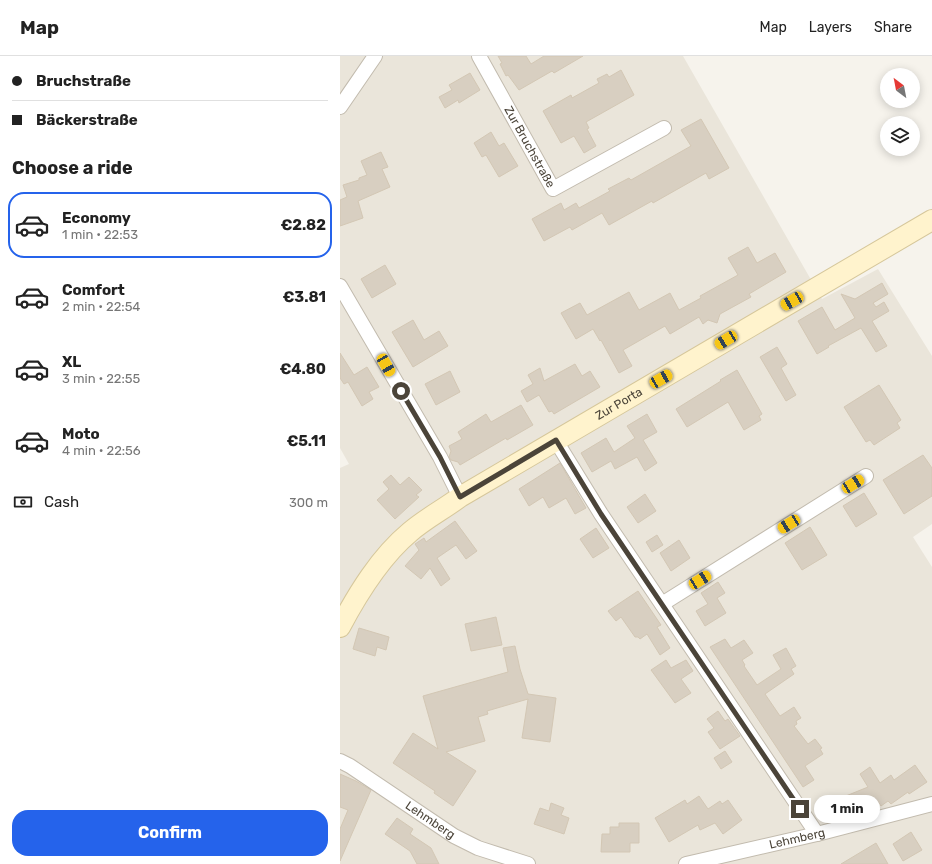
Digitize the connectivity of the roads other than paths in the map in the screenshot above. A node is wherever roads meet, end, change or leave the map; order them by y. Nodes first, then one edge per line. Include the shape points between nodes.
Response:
1 (375, 56) edge
2 (479, 56) edge
3 (340, 108) edge
4 (664, 128) dead end
5 (932, 220) edge
6 (340, 286) edge
7 (556, 440) junction
8 (866, 476) dead end
9 (460, 497) junction
10 (662, 604) junction
11 (340, 627) edge
12 (340, 761) edge
13 (932, 804) edge
14 (818, 834) junction
15 (528, 864) edge
16 (686, 864) edge

1 - 3 street
2 - 4 street, Zur Bruchstraße via 552,189
5 - 7 main road, Zur Porta
6 - 9 street via 440,457
7 - 9 main road, Zur Porta
7 - 10 street via 601,514
8 - 10 street
9 - 11 main road, Zur Porta via 409,532 383,560
10 - 14 street
12 - 15 street, Lehmberg via 454,836 478,848
13 - 14 street, Lehmberg
14 - 16 street, Lehmberg

